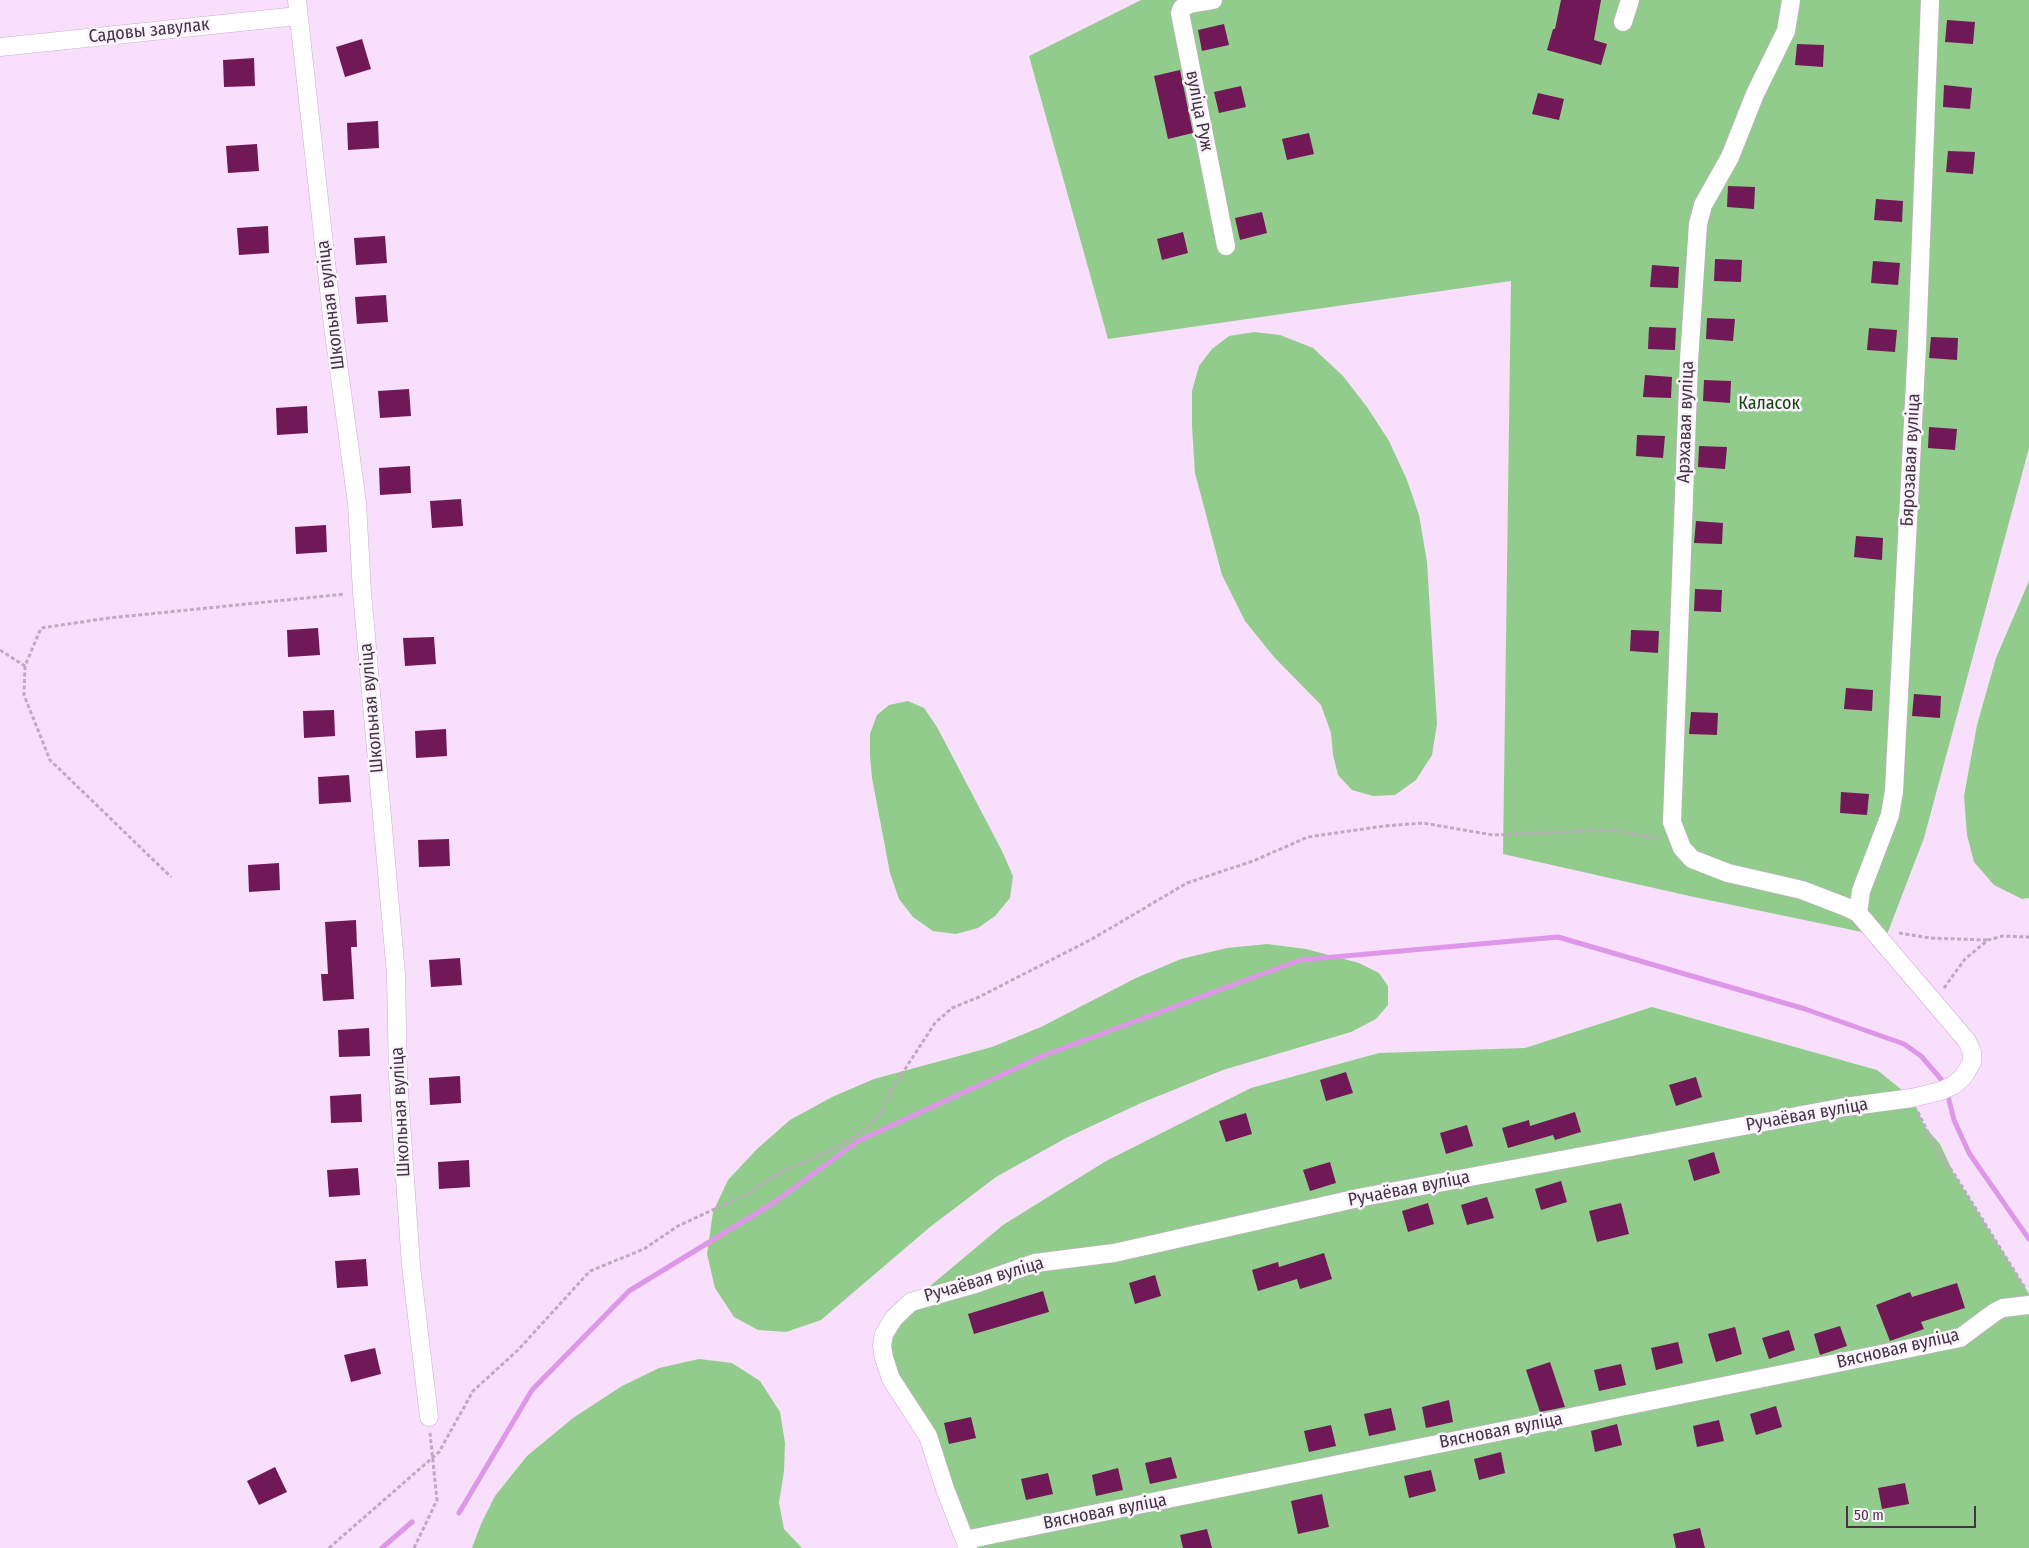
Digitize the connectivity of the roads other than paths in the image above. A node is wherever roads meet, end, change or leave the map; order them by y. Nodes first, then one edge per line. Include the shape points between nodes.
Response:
1 (1213, 0) edge
2 (1630, 0) edge
3 (1791, 0) edge
4 (1930, 0) edge
5 (297, 8) edge
6 (1623, 22) dead end
7 (0, 46) edge
8 (1226, 246) dead end
9 (1858, 913) junction
10 (2029, 1305) edge
11 (428, 1417) road end
12 (966, 1544) edge

1 - 8 street, вуліца Руж via 1190,4 1180,13
2 - 6 street
3 - 9 street, Арэхавая вуліца via 1786,31 1755,94 1730,157 1703,205 1695,243 1672,822 1680,843 1692,859 1728,873 1802,890
4 - 9 street, Бярозавая вуліца via 1917,345 1894,791 1890,815 1861,891
5 - 7 street, Садовы завулак
5 - 11 street, Школьная вуліца via 333,326 357,503 396,974 398,1077 411,1266
9 - 12 street, Ручаёвая вуліца via 1967,1041 1972,1062 1963,1076 1948,1088 1912,1098 1835,1109 1363,1197 1114,1253 1035,1263 911,1302 894,1318 884,1334 884,1358 891,1379 928,1436
10 - 12 street, Вясновая вуліца via 2003,1308 1960,1338

